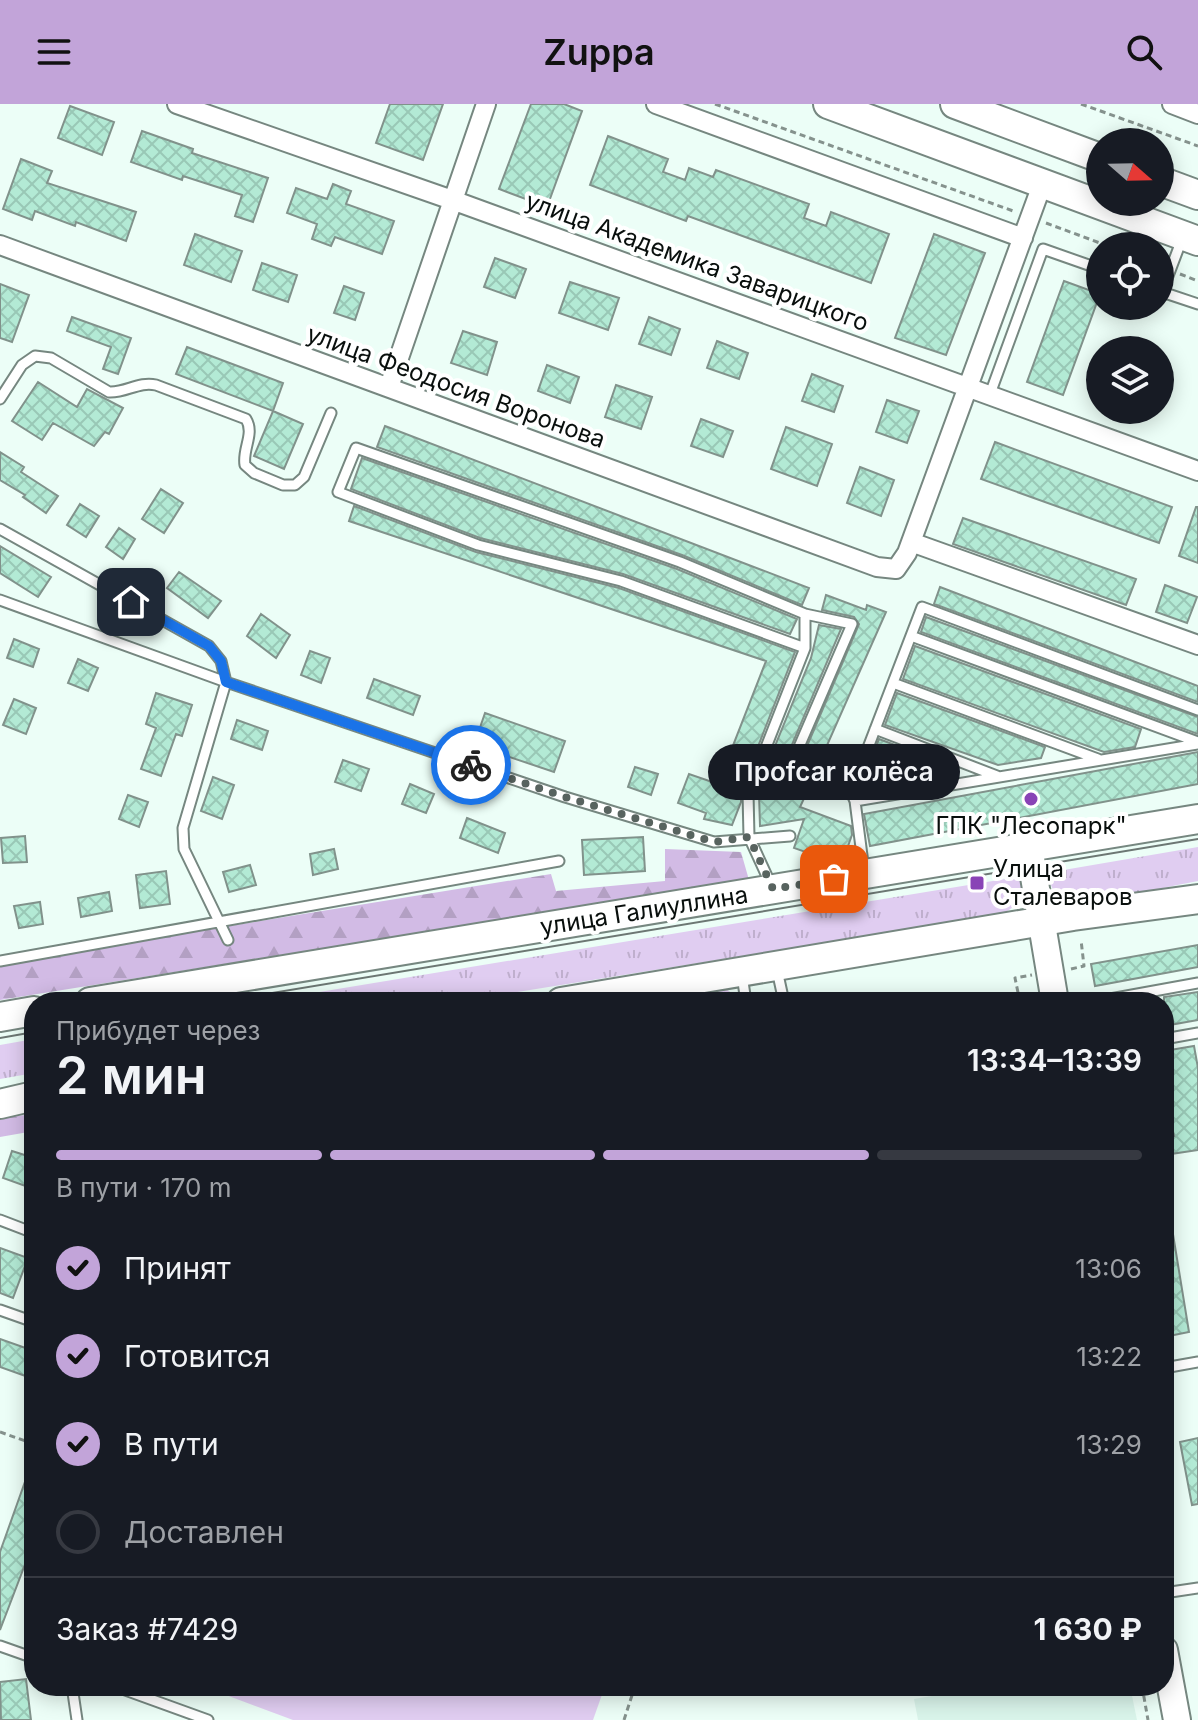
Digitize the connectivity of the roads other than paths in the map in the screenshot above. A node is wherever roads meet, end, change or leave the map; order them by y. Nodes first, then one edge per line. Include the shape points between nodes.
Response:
1 (177, 104) edge
2 (486, 104) edge
3 (656, 104) edge
4 (828, 104) edge
5 (955, 104) edge
6 (1172, 104) edge
7 (1198, 114) edge
8 (1086, 153) edge
9 (1043, 182) junction
10 (1174, 186) edge
11 (1198, 195) edge
12 (455, 201) junction
13 (1023, 238) junction
14 (1191, 238) edge
15 (0, 245) edge
16 (1086, 264) edge
17 (1174, 268) edge
18 (1174, 296) edge
19 (1198, 304) edge
20 (968, 386) junction
21 (389, 387) junction
22 (990, 394) junction
23 (0, 399) edge
24 (331, 413) dead end
25 (1198, 471) edge
26 (0, 529) edge
27 (911, 542) junction
28 (0, 600) edge
29 (805, 614) junction
30 (911, 636) junction
31 (1198, 645) edge
32 (805, 648) junction
33 (226, 682) junction
34 (893, 683) junction
35 (1198, 710) edge
36 (875, 729) junction
37 (1198, 743) edge
38 (1101, 761) junction
39 (756, 774) junction
40 (1000, 777) junction
41 (855, 801) junction
42 (1198, 819) edge
43 (790, 836) dead end
44 (749, 837) junction
45 (1029, 847) junction
46 (559, 861) dead end
47 (864, 874) junction
48 (773, 889) junction
49 (1198, 899) edge
50 (1040, 922) junction
51 (218, 923) junction
52 (228, 940) dead end
53 (0, 960) edge
54 (776, 966) junction
55 (741, 972) junction
56 (1198, 983) edge
57 (150, 992) edge
58 (648, 992) edge
59 (744, 992) edge
60 (782, 992) edge
61 (1053, 992) edge
62 (1148, 992) edge
63 (24, 1013) edge
64 (0, 1017) edge
65 (1198, 1033) edge
66 (1174, 1037) edge
67 (24, 1098) edge
68 (0, 1104) edge
69 (0, 1220) edge
70 (24, 1229) edge
71 (0, 1310) edge
72 (24, 1318) edge
73 (1198, 1362) edge
74 (1174, 1366) edge
75 (1198, 1588) edge
76 (1174, 1592) edge
77 (0, 1646) edge
78 (24, 1654) edge
79 (73, 1696) edge
80 (139, 1696) edge
81 (1173, 1696) edge
82 (193, 1717) edge
83 (77, 1720) edge
84 (208, 1720) edge
85 (1177, 1720) edge

1 - 12 street, улица Академика Заварицкого
2 - 12 street
3 - 13 street
4 - 9 main road
5 - 8 main road
6 - 7 street
9 - 13 street
9 - 14 main road
10 - 11 main road
12 - 20 street, улица Академика Заварицкого
12 - 21 street
13 - 20 street
14 - 17 lane
15 - 21 street, улица Феодосия Воронова
16 - 22 lane via 1043,249
18 - 19 lane
20 - 22 street, улица Академика Заварицкого
20 - 27 street
21 - 27 street, улица Феодосия Воронова via 877,567 896,569
22 - 25 street, улица Академика Заварицкого
23 - 24 lane via 22,365 35,356 51,358 109,392 156,385 246,419 250,429 245,465 289,486 304,477
26 - 33 lane via 209,646 221,661
27 - 31 street
28 - 33 lane
29 - 32 lane
29 - 32 lane via 680,562 356,448 338,492 478,545 621,581
29 - 39 lane via 852,624 783,784
30 - 34 lane
30 - 35 lane via 922,607
30 - 37 lane
32 - 39 lane
33 - 44 lane via 714,842
33 - 51 lane via 183,828 184,849
34 - 36 lane
34 - 38 lane
36 - 40 lane
36 - 41 lane via 851,792
37 - 38 lane
38 - 40 lane
39 - 44 lane via 748,793
40 - 41 lane
41 - 47 lane
42 - 45 main road, улица Галиуллина
43 - 44 lane
44 - 48 lane
45 - 47 main road, улица Галиуллина
45 - 50 main road
46 - 51 lane
47 - 48 main road, улица Галиуллина
48 - 57 main road, улица Галиуллина
49 - 50 main road
50 - 54 main road
50 - 61 main road
51 - 52 lane
51 - 53 lane
54 - 55 main road
54 - 60 lane
55 - 58 main road
55 - 59 lane
56 - 62 lane
63 - 64 main road
65 - 66 lane
67 - 68 main road
69 - 70 lane
71 - 72 lane
73 - 74 lane
75 - 76 lane
77 - 78 lane
79 - 83 lane
80 - 82 lane
81 - 85 main road
82 - 84 lane

